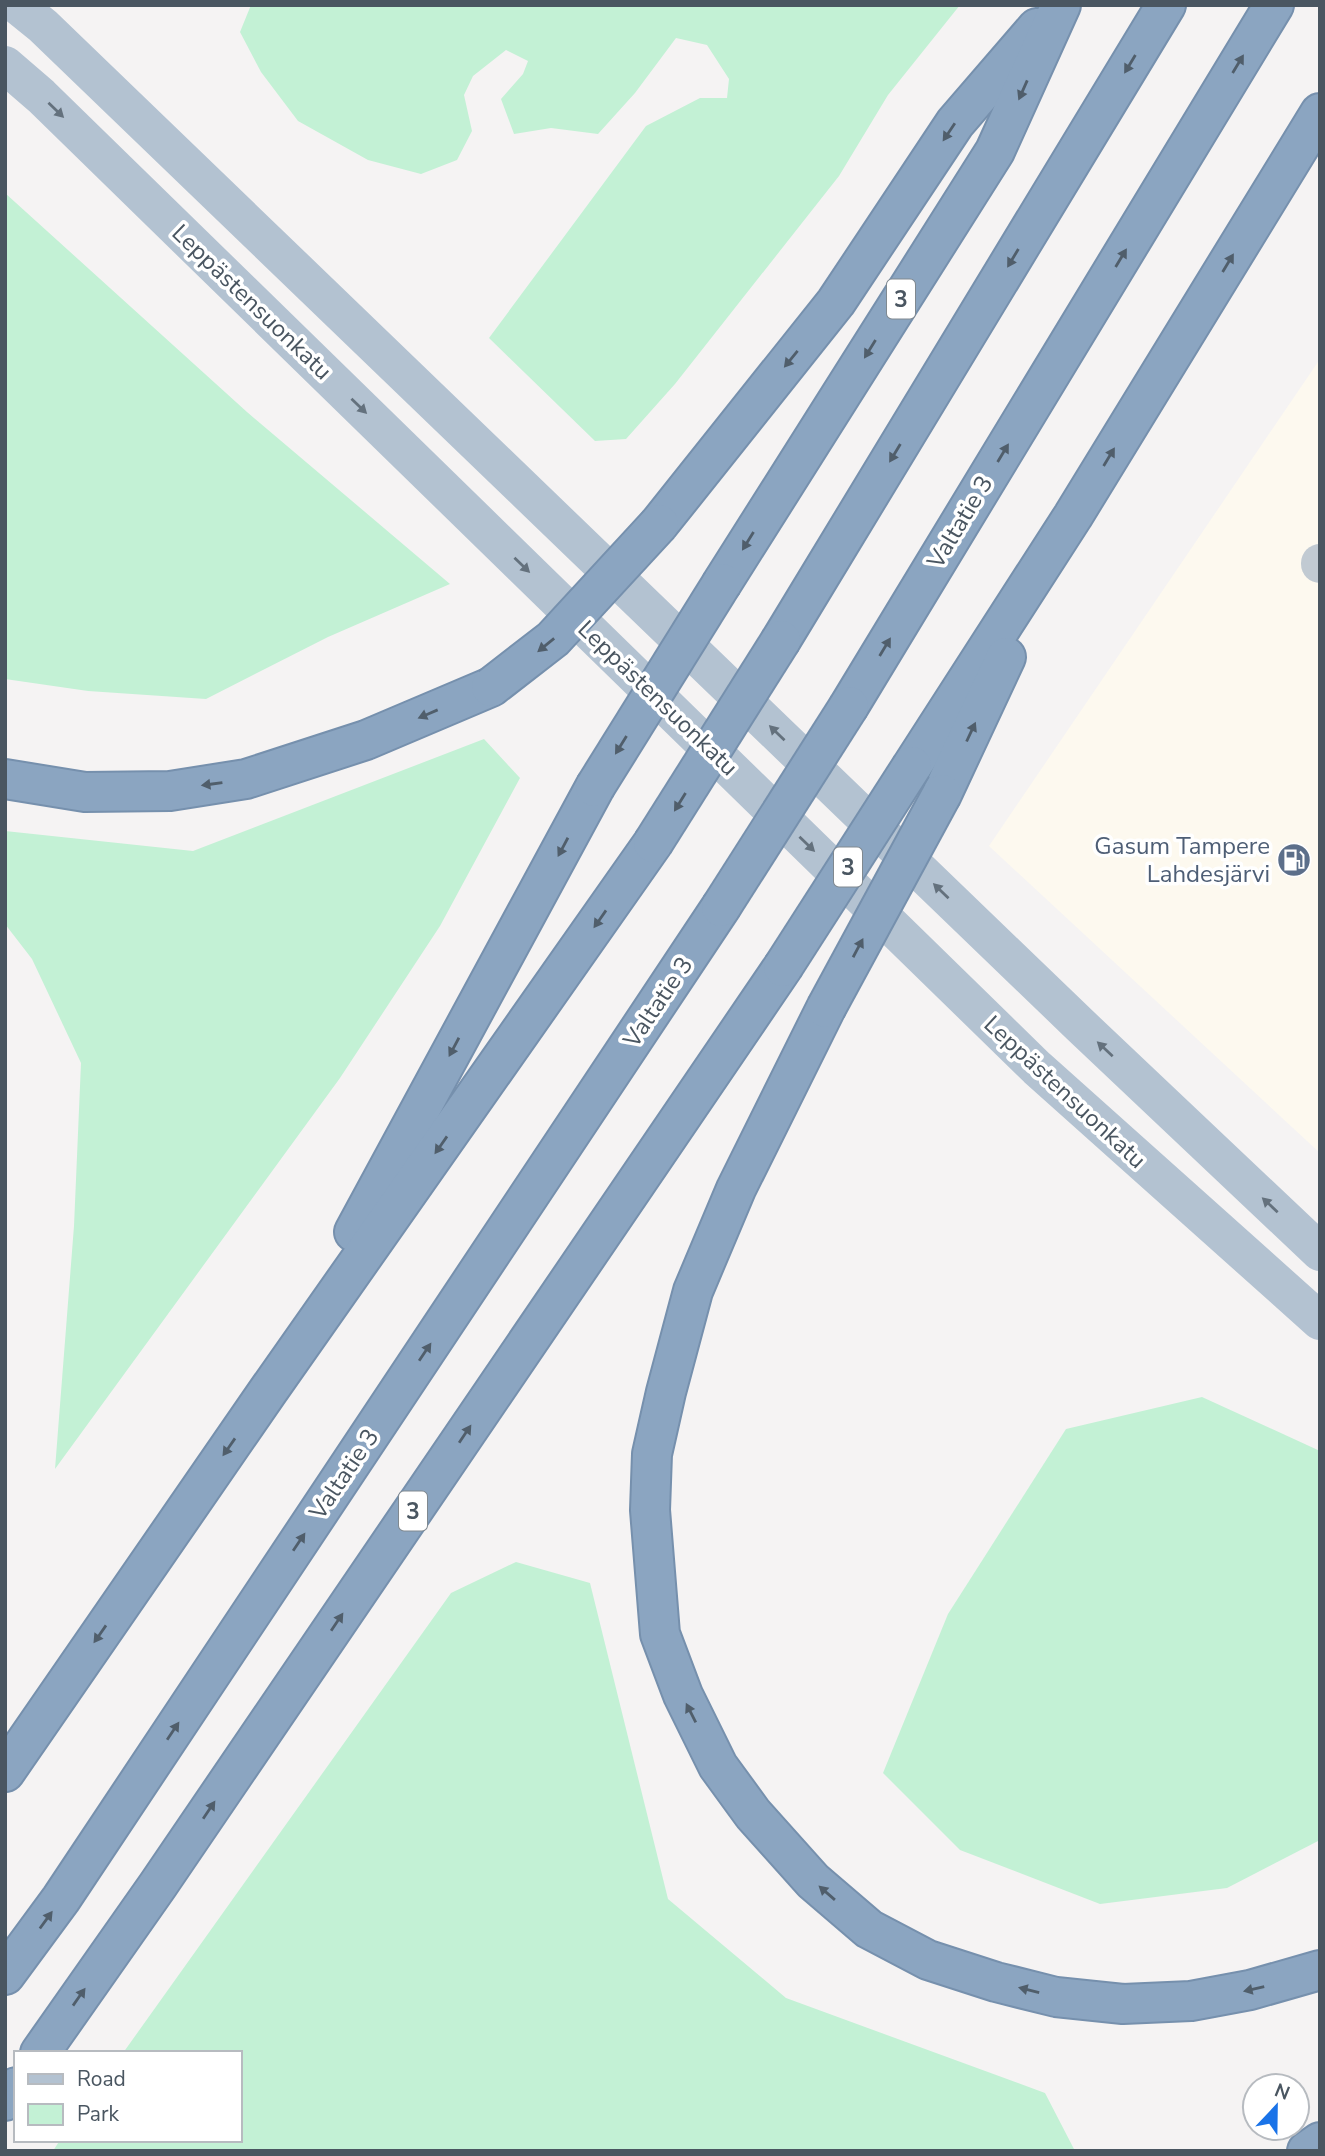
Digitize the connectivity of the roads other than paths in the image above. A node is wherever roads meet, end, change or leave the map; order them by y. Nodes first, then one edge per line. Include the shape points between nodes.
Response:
1 (17, 5) edge
2 (1058, 5) edge
3 (1166, 5) edge
4 (1274, 5) edge
5 (5, 65) edge
6 (1320, 113) edge
7 (1073, 516) junction
8 (5, 779) edge
9 (1320, 1252) edge
10 (1320, 1321) edge
11 (268, 1391) junction
12 (5, 1772) edge
13 (1320, 1970) edge
14 (5, 1975) edge
15 (41, 2051) edge
16 (1320, 2142) edge
17 (1307, 2151) edge

9 -> 1 main road
2 -> 8 highway, bridge via 955,123 836,302 659,523 553,639 491,687 366,740 246,779 170,790 85,792
2 -> 11 highway, 3, bridge via 995,151 595,787
3 -> 11 highway, bridge via 782,640 653,843
14 -> 4 highway, Valtatie 3, bridge via 61,1899 721,907 849,706
5 -> 10 main road, Leppästensuonkatu via 1037,1068
7 -> 6 highway, 3
13 -> 7 highway, bridge via 1191,2001 1123,2004 1056,1997 928,1960 869,1929 813,1881 753,1814 718,1766 682,1695 660,1634 650,1510 652,1454 693,1291 736,1189 826,1008 942,794
15 -> 7 highway, 3, bridge via 783,967
11 -> 12 highway, 3
16 - 17 highway

